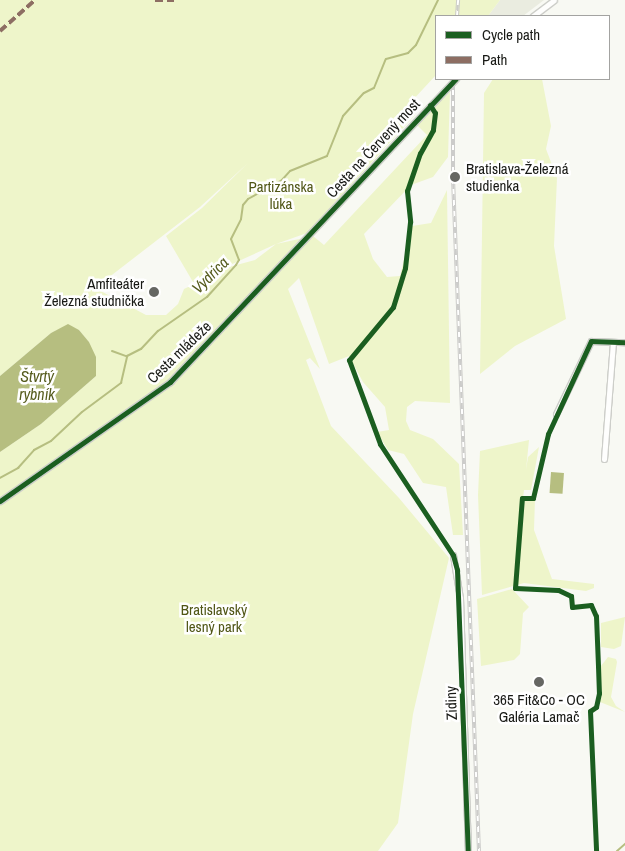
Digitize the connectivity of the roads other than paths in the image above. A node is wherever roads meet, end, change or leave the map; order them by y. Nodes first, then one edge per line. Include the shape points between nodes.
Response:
1 (554, 0) edge
2 (534, 15) edge
3 (455, 80) edge
4 (309, 235) joint
5 (613, 342) junction
6 (625, 342) edge
7 (556, 414) dead end
8 (604, 460) dead end
9 (0, 501) edge
10 (453, 554) dead end
11 (468, 851) edge

1 - 2 street
3 - 4 street, Cesta na Červený most
4 - 9 street, Cesta mládeže via 170,382
5 - 6 street
5 - 7 street via 591,341
5 - 8 street
10 - 11 street, Zidiny via 460,598

